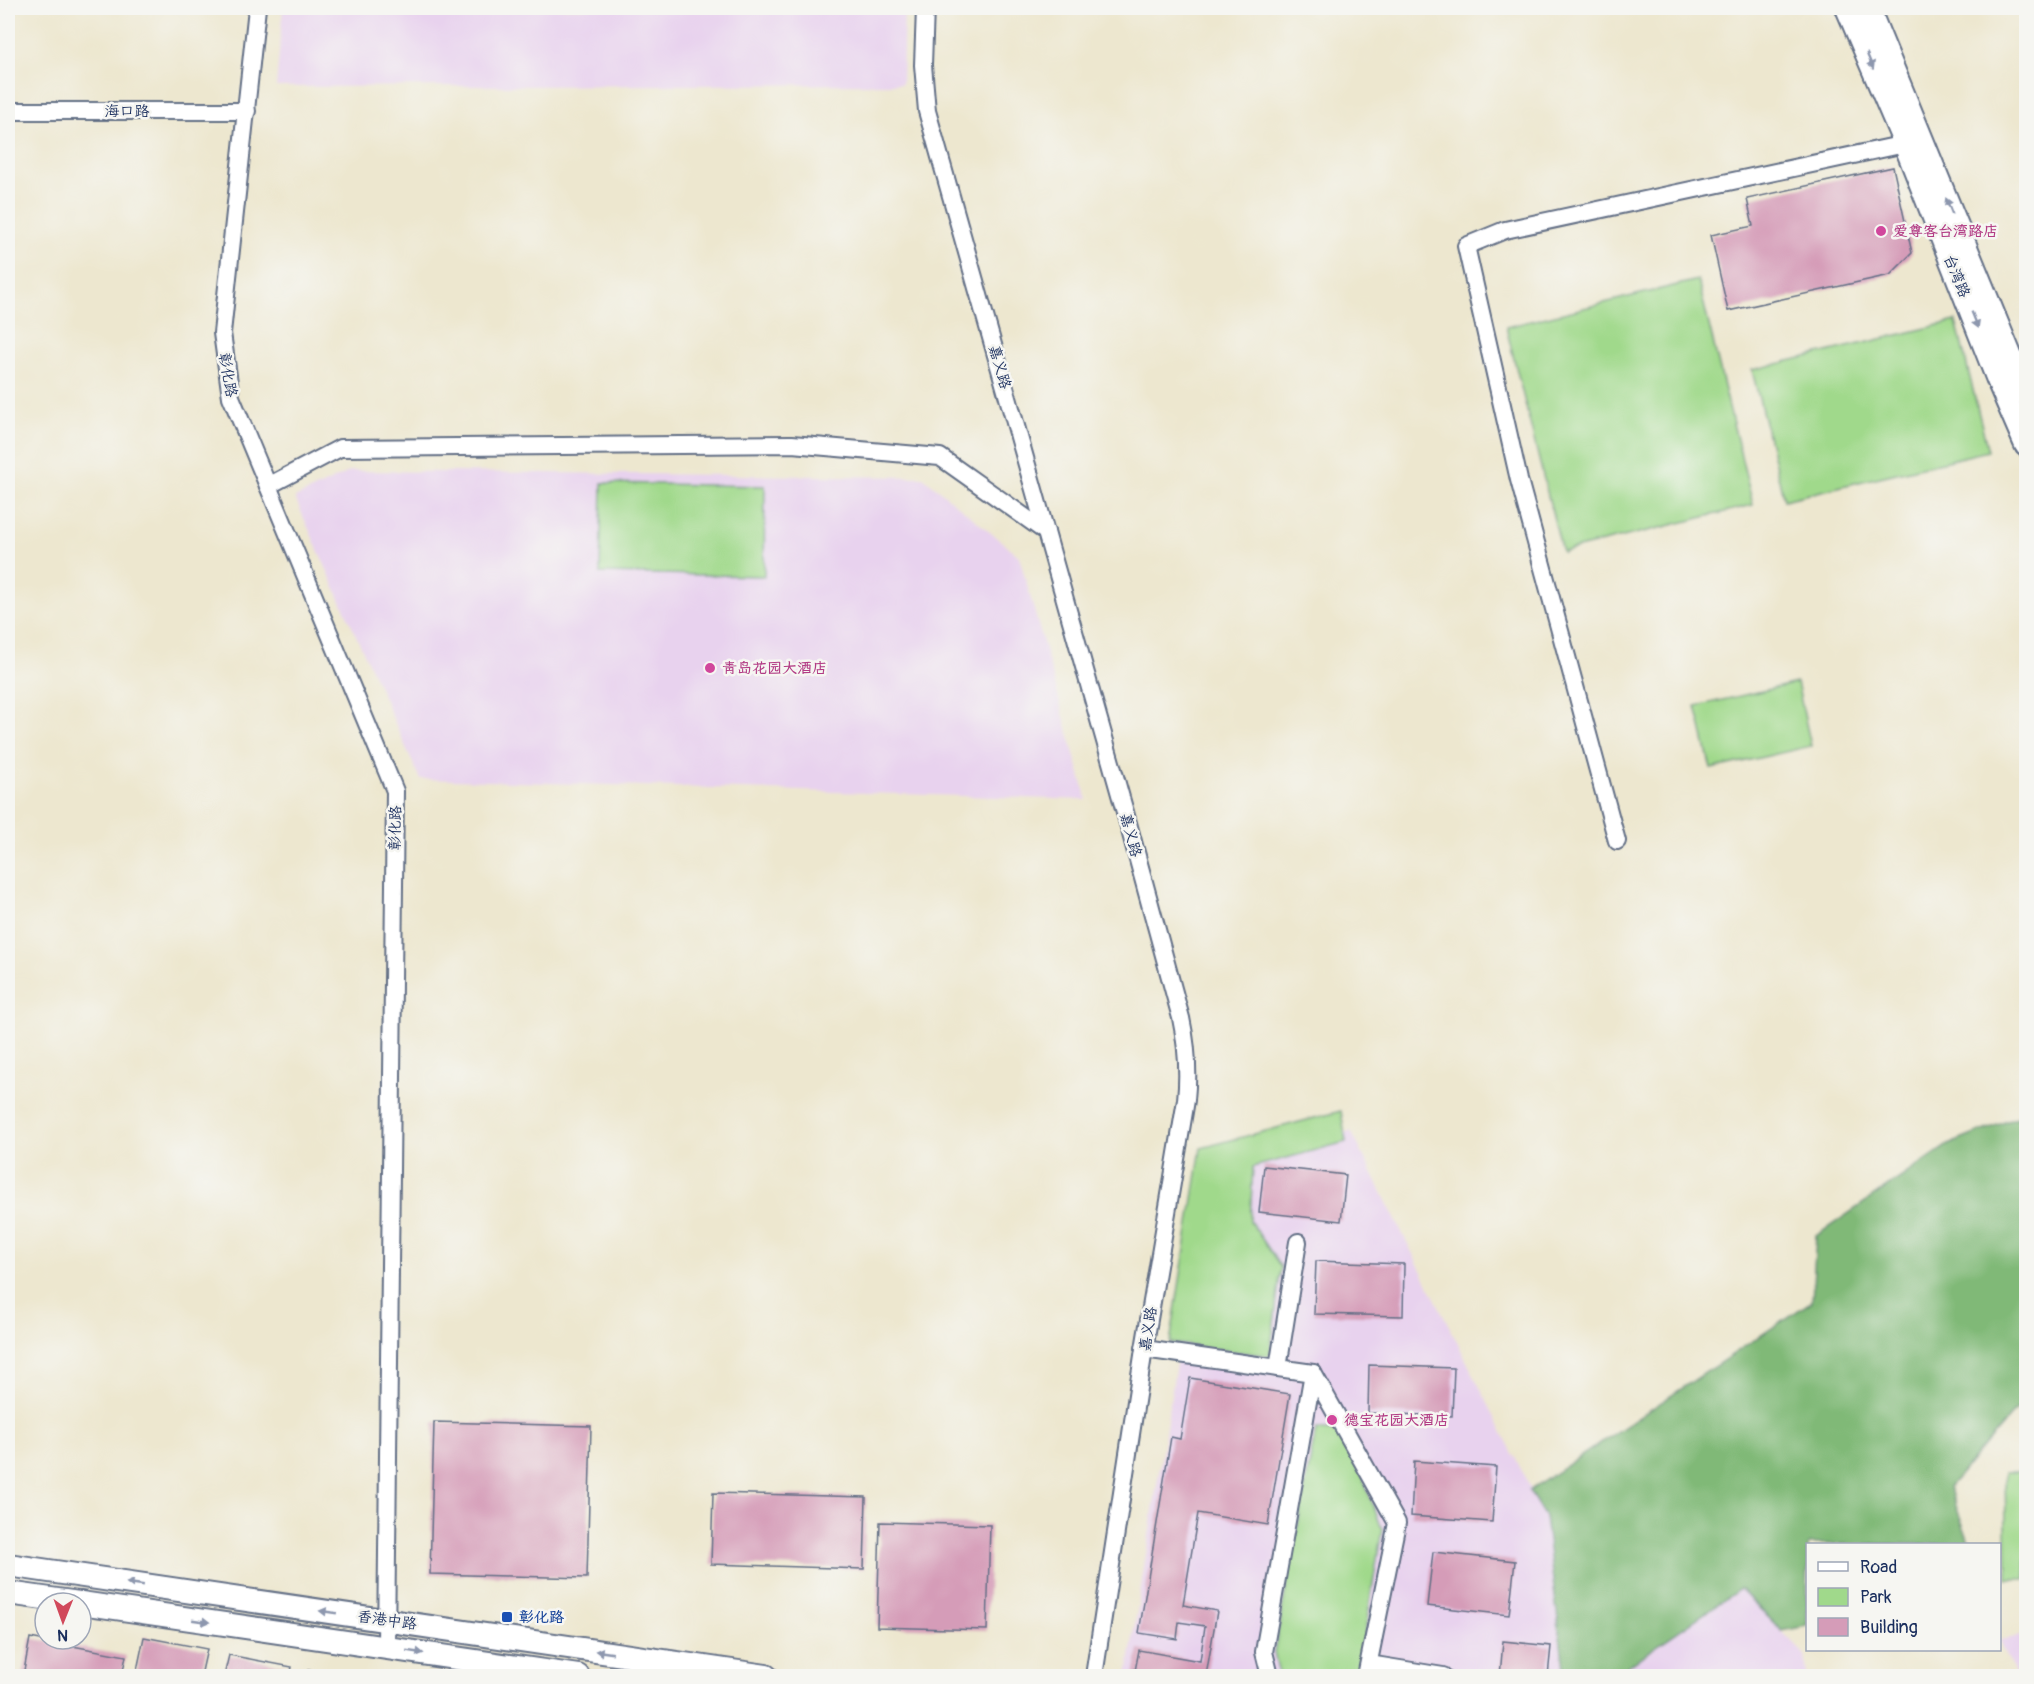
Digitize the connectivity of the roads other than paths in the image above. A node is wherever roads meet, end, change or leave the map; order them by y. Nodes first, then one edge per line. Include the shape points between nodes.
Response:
1 (257, 8) edge
2 (925, 8) edge
3 (1847, 8) edge
4 (1868, 8) edge
5 (8, 111) edge
6 (247, 111) junction
7 (1913, 141) junction
8 (2018, 382) edge
9 (2026, 445) edge
10 (268, 486) junction
11 (1046, 532) junction
12 (1617, 841) dead end
13 (1298, 1242) dead end
14 (1144, 1349) junction
15 (1278, 1368) junction
16 (1313, 1373) junction
17 (8, 1565) edge
18 (8, 1593) edge
19 (33, 1596) edge
20 (93, 1605) edge
21 (386, 1620) junction
22 (386, 1647) junction
23 (645, 1668) edge
24 (1367, 1670) edge
25 (578, 1677) edge
26 (766, 1677) edge
27 (1094, 1677) edge
28 (1270, 1677) edge
29 (1443, 1677) edge

1 - 6 street, 彰化路
2 - 11 street, 嘉义路 via 927,111
3 -> 7 main road, 台湾路
4 - 7 main road, 台湾路
5 - 6 street, 海口路
6 - 10 street, 彰化路 via 222,333 231,397
7 - 8 main road, 台湾路
7 - 12 street via 1505,230 1466,246 1519,480
8 - 9 main road, 台湾路
10 - 11 street via 340,448 792,444 940,457
10 - 21 street, 彰化路 via 395,791
11 - 14 street, 嘉义路 via 1187,1046 1186,1100
13 - 15 street
14 - 15 street
14 - 27 street, 嘉义路
15 - 16 street
16 - 24 street via 1397,1523
16 - 28 street via 1264,1652
21 -> 17 main road, 香港中路
18 - 19 main road, 香港中路
20 -> 22 main road, 香港中路
21 - 22 street, 彰化路
23 -> 21 main road, 香港中路
22 -> 25 main road, 香港中路
23 - 26 main road, 香港中路
24 - 29 street

